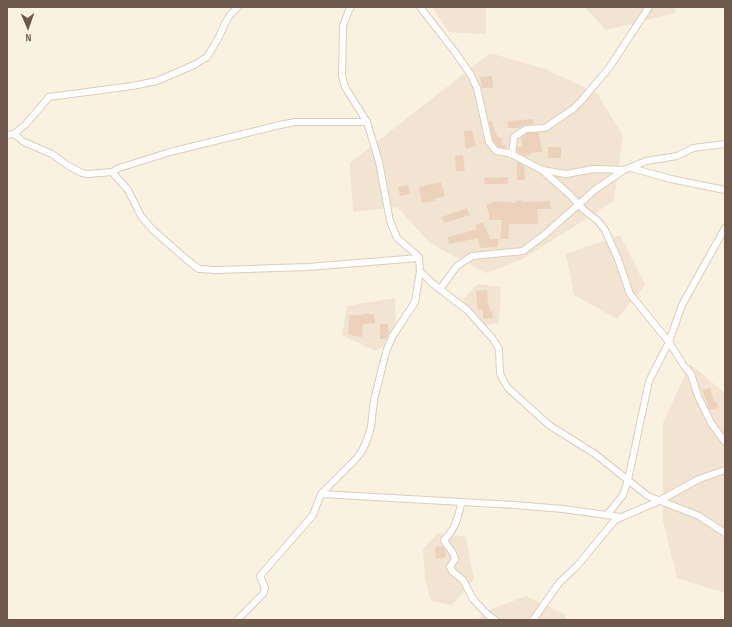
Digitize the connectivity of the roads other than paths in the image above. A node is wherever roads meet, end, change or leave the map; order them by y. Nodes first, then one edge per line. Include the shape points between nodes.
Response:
1 (238, 7) edge
2 (351, 7) edge
3 (420, 7) edge
4 (649, 7) edge
5 (367, 122) junction
6 (10, 135) edge
7 (725, 144) edge
8 (512, 155) junction
9 (631, 168) junction
10 (542, 170) junction
11 (624, 170) junction
12 (112, 172) junction
13 (725, 190) edge
14 (579, 204) junction
15 (725, 228) edge
16 (419, 258) junction
17 (420, 271) junction
18 (440, 289) junction
19 (669, 342) junction
20 (725, 442) edge
21 (725, 470) edge
22 (628, 480) junction
23 (321, 494) junction
24 (659, 501) junction
25 (461, 503) junction
26 (607, 515) junction
27 (621, 517) junction
28 (725, 532) edge
29 (237, 620) edge
30 (495, 620) edge
31 (533, 620) edge

1 - 6 street via 224,23 207,57 194,65 157,81 50,96 35,114
2 - 5 street via 343,26 342,76 345,87
3 - 8 street via 471,75 477,88 489,142 496,151
4 - 8 street via 609,68 581,101 545,128 526,129 514,137
5 - 12 street via 295,122 170,152
5 - 16 street via 379,162 390,221 397,238
6 - 12 street via 52,154 82,173
7 - 9 street via 693,148 677,156 646,162
8 - 10 street
9 - 11 street
9 - 13 street
10 - 11 street via 566,174 594,168
10 - 14 street
11 - 14 street
12 - 16 street via 128,190 141,216 149,225 199,269 308,268
14 - 18 street via 523,251 472,256 456,266
14 - 19 street via 606,230 630,294
15 - 19 street via 682,305
16 - 17 street
17 - 18 street
17 - 23 street via 415,302 392,337 386,352 374,400 372,427 368,440 354,461
18 - 22 street via 466,310 494,339 499,349 500,373 508,388 549,424 595,454
19 - 20 street via 691,374 711,423
19 - 22 street via 649,381
21 - 24 street via 699,479
22 - 24 street via 648,496
22 - 26 street via 623,495
23 - 25 street
23 - 29 street via 313,515 260,576 265,588 263,594
24 - 27 street
24 - 28 street via 699,516
25 - 26 street via 563,509
25 - 30 street via 458,518 444,540 454,552 455,559 450,567 463,580 473,599
26 - 27 street
27 - 31 street via 560,583

